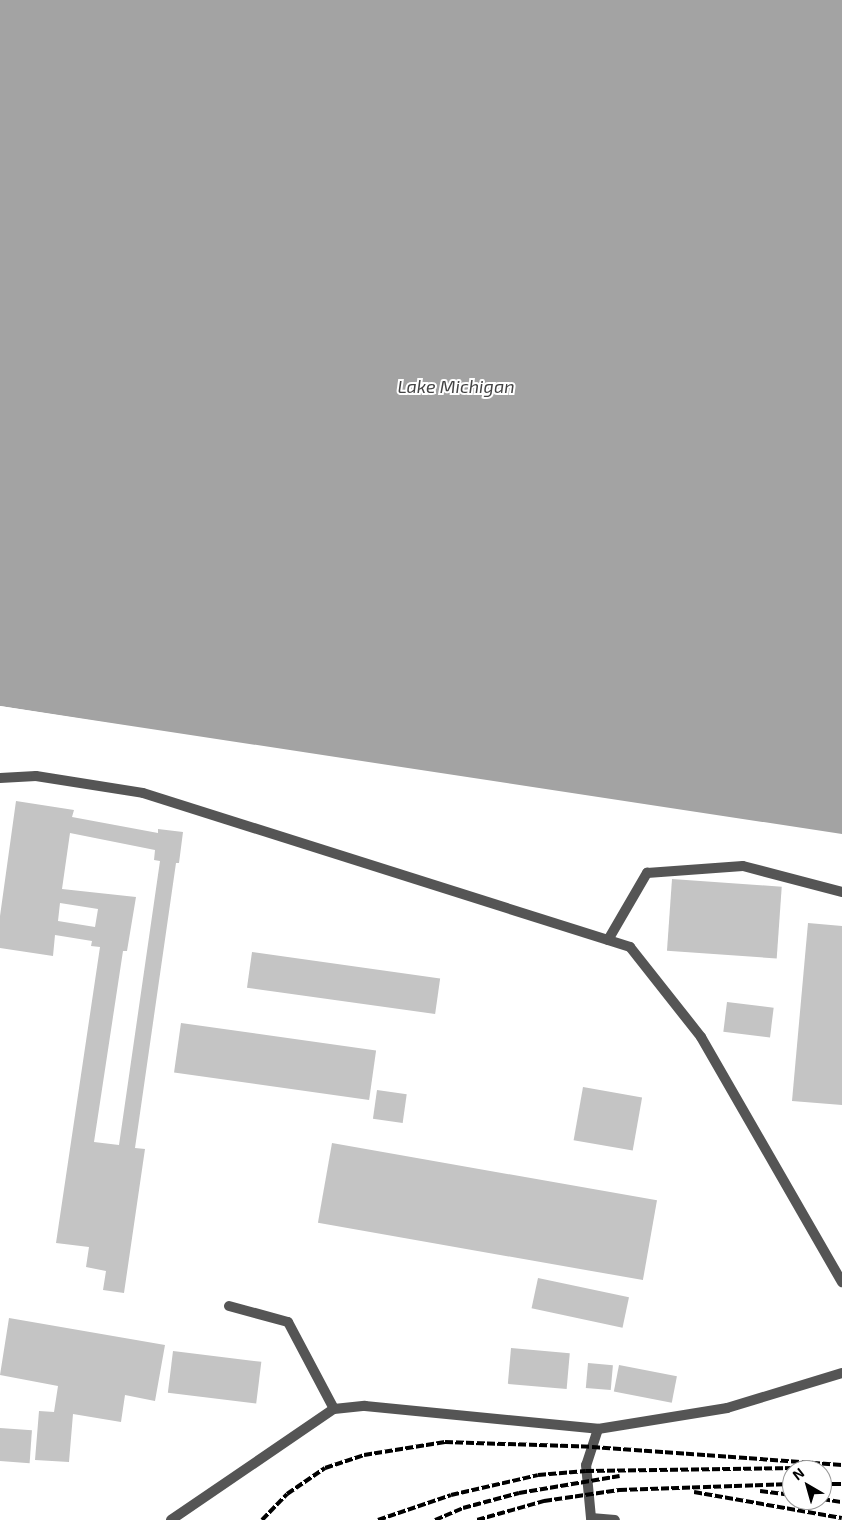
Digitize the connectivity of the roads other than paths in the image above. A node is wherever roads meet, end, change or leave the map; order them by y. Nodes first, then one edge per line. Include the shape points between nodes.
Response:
1 (0, 778) edge
2 (842, 892) edge
3 (608, 940) junction
4 (842, 1282) edge
5 (230, 1306) dead end
6 (842, 1374) edge
7 (334, 1409) junction
8 (598, 1429) junction
9 (587, 1519) edge
10 (171, 1520) edge
11 (615, 1520) edge

1 - 3 lane via 36,776 143,793
2 - 3 lane via 743,866 647,873
3 - 4 lane via 630,947 701,1037
5 - 7 lane via 288,1322
6 - 8 lane via 727,1408
7 - 8 lane via 365,1406
7 - 10 lane
8 - 9 lane via 586,1465
9 - 11 lane

